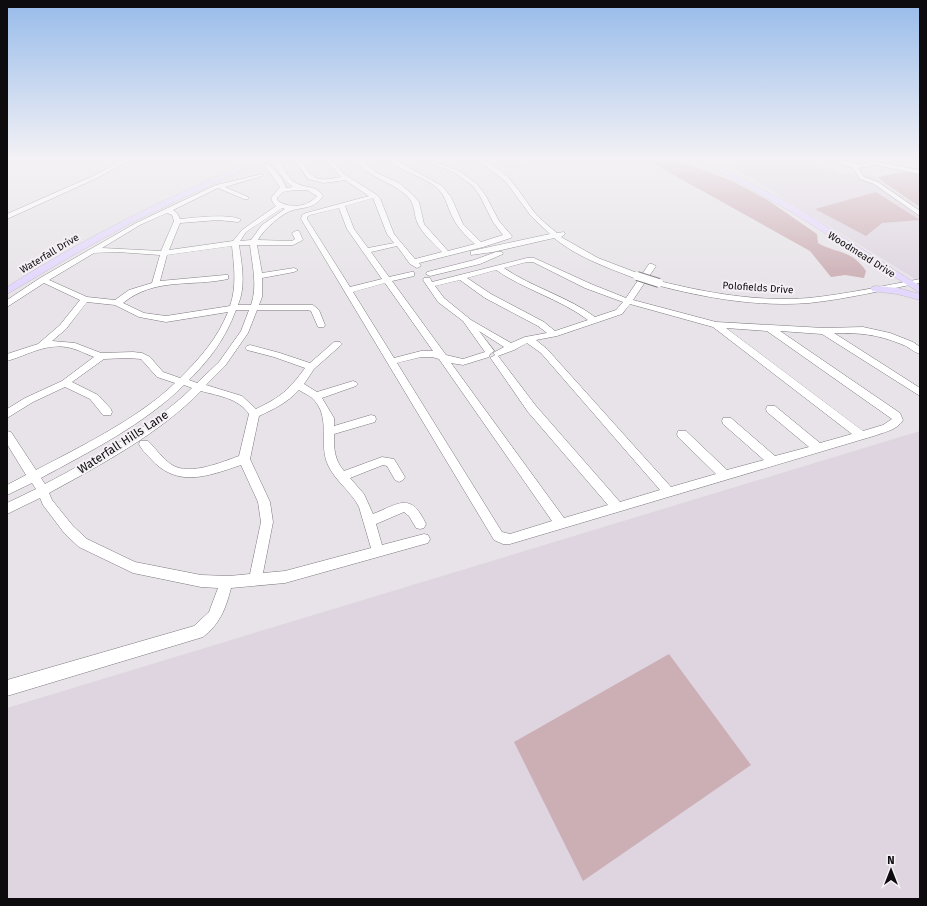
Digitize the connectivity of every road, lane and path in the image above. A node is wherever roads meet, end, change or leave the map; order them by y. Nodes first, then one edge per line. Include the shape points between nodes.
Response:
1 (42, 201) edge
2 (157, 201) edge
3 (169, 201) edge
4 (186, 201) edge
5 (275, 201) edge
6 (314, 201) edge
7 (355, 201) edge
8 (378, 201) edge
9 (415, 201) edge
10 (450, 201) edge
11 (486, 201) edge
12 (523, 201) edge
13 (530, 201) edge
14 (779, 201) edge
15 (791, 201) edge
16 (902, 201) edge
17 (341, 205) junction
18 (280, 206) junction
19 (290, 208) junction
20 (167, 210) junction
21 (920, 214) edge
22 (7, 217) edge
23 (238, 220) dead end
24 (177, 222) junction
25 (296, 233) dead end
26 (561, 236) junction
27 (235, 243) junction
28 (253, 243) junction
29 (398, 244) junction
30 (480, 245) junction
31 (366, 251) junction
32 (90, 252) junction
33 (496, 252) junction
34 (164, 253) junction
35 (446, 253) junction
36 (467, 254) junction
37 (477, 262) junction
38 (418, 265) junction
39 (652, 266) dead end
40 (498, 268) junction
41 (294, 270) dead end
42 (411, 274) junction
43 (427, 275) junction
44 (258, 276) junction
45 (225, 277) dead end
46 (461, 277) junction
47 (43, 280) junction
48 (388, 280) junction
49 (920, 280) edge
50 (7, 281) edge
51 (909, 283) junction
52 (155, 285) junction
53 (430, 285) junction
54 (876, 289) junction
55 (349, 290) junction
56 (920, 290) edge
57 (7, 291) edge
58 (920, 297) edge
59 (85, 299) junction
60 (628, 301) junction
61 (117, 303) junction
62 (7, 304) edge
63 (255, 307) junction
64 (234, 308) junction
65 (466, 319) junction
66 (594, 321) junction
67 (321, 325) dead end
68 (716, 325) junction
69 (769, 328) junction
70 (824, 331) junction
71 (554, 334) junction
72 (528, 340) junction
73 (337, 344) dead end
74 (41, 346) junction
75 (250, 348) dead end
76 (511, 348) junction
77 (920, 351) edge
78 (492, 354) junction
79 (102, 356) junction
80 (7, 358) edge
81 (443, 358) junction
82 (392, 361) junction
83 (311, 367) junction
84 (180, 382) junction
85 (65, 383) junction
86 (353, 384) dead end
87 (298, 385) junction
88 (199, 388) junction
89 (920, 393) edge
90 (316, 396) junction
91 (771, 409) dead end
92 (107, 412) dead end
93 (7, 414) edge
94 (254, 414) junction
95 (371, 419) dead end
96 (727, 421) dead end
97 (329, 432) junction
98 (682, 434) dead end
99 (7, 435) edge
100 (861, 436) junction
101 (144, 444) dead end
102 (818, 448) junction
103 (244, 459) junction
104 (773, 461) junction
105 (725, 475) junction
106 (343, 476) junction
107 (33, 477) junction
108 (399, 478) dead end
109 (7, 490) edge
110 (43, 491) junction
111 (669, 492) junction
112 (617, 507) junction
113 (7, 509) edge
114 (370, 521) junction
115 (420, 524) dead end
116 (561, 524) junction
117 (424, 539) dead end
118 (378, 552) junction
119 (255, 580) junction
120 (226, 582) junction
121 (7, 688) edge

1 - 22 street
2 - 50 main road, Waterfall Drive via 45,258
3 - 57 main road, Waterfall Drive via 100,235
4 - 20 street
5 - 18 street
6 - 19 street
7 - 17 street
8 - 29 street via 388,229
9 - 35 street via 421,224
10 - 30 street via 459,222
11 - 30 street via 496,222 508,235 506,238
12 - 26 street, Polofields Drive via 528,209
13 - 26 street, Polofields Drive via 539,215
14 - 51 main road, Woodmead Drive
15 - 49 main road, Woodmead Drive
16 - 21 street
17 - 31 street via 351,229
17 - 55 street via 308,214 304,219
18 - 19 street
18 - 27 street via 244,231
19 - 28 street via 258,233
20 - 24 street via 175,214
20 - 32 street
23 - 24 street via 218,218
24 - 34 street
25 - 28 street via 300,240 297,243
26 - 33 street
26 - 54 street, Polofields Drive, bridge via 589,258 659,283 717,296 777,301 810,300
27 - 28 street
27 - 34 street
27 - 64 street, Waterfall Hills Lane via 239,280 238,297
28 - 44 street, Waterfall Hills Lane
29 - 31 street
29 - 38 street
30 - 35 street
31 - 48 street
32 - 34 street via 117,250
32 - 47 street
33 - 36 street
33 - 37 street
34 - 52 street
35 - 38 street
36 - 37 street
36 - 38 street
37 - 43 street
38 - 42 street
38 - 43 street via 430,270
39 - 60 street
40 - 46 street
40 - 60 street via 534,260 588,286
40 - 66 street via 585,313
41 - 44 street
42 - 43 street via 416,277
42 - 48 street
43 - 53 street
44 - 63 street, Waterfall Hills Lane
45 - 52 street
46 - 53 street
46 - 71 street via 503,305 543,324
47 - 59 street
47 - 62 street
48 - 55 street
48 - 81 street
49 - 51 street, Polofields Drive
51 - 54 street, Polofields Drive
51 - 56 main road, Woodmead Drive
52 - 61 street via 134,291
53 - 65 street via 441,300
54 - 58 main road
55 - 82 street
59 - 61 street
59 - 74 street via 63,327
60 - 66 street via 619,312
60 - 68 street
61 - 64 street via 142,315 166,319
63 - 64 street
63 - 67 street via 310,307 315,310
63 - 88 street, Waterfall Hills Lane via 238,342
64 - 84 street, Waterfall Hills Lane via 217,342 195,369
65 - 76 street
65 - 78 street
66 - 71 street
68 - 69 street
68 - 100 street
69 - 70 street
69 - 100 street via 896,416 897,422 889,427
70 - 77 street via 863,330 887,335
70 - 89 street
71 - 72 street
72 - 76 street
72 - 111 street via 544,351
73 - 83 street
74 - 79 street via 75,346
74 - 80 street
75 - 83 street
76 - 78 street
78 - 81 street via 463,362
78 - 112 street via 532,409
79 - 84 street via 126,354 145,358 158,374
79 - 85 street
81 - 82 street via 421,354
81 - 116 street
82 - 116 street via 498,536 510,539
83 - 87 street
84 - 88 street
84 - 107 street, Waterfall Hills Lane via 138,417 106,439
85 - 92 street via 94,397
85 - 93 street
86 - 90 street
87 - 90 street
87 - 94 street via 278,403
88 - 94 street via 238,398 251,408
88 - 110 street, Waterfall Hills Lane via 158,422 131,440
90 - 97 street via 328,418
91 - 102 street
94 - 103 street
95 - 97 street
96 - 104 street
97 - 106 street via 329,456 334,467
98 - 105 street
99 - 107 street
100 - 102 street
101 - 103 street, Waterfall Hills Lane via 166,466 180,473 199,472
102 - 104 street
103 - 119 street via 264,502 267,522
104 - 105 street
105 - 111 street
106 - 108 street via 386,461 390,462
106 - 114 street via 360,497
107 - 109 street, Waterfall Hills Lane
107 - 110 street
110 - 113 street, Waterfall Hills Lane
110 - 120 street via 47,502 69,530 83,543 108,556 133,567 157,573 201,581
111 - 112 street
112 - 116 street
114 - 115 street via 408,507 412,509
114 - 118 street
117 - 118 street
118 - 119 street via 285,577
119 - 120 street
120 - 121 street via 214,617 208,626 198,632

